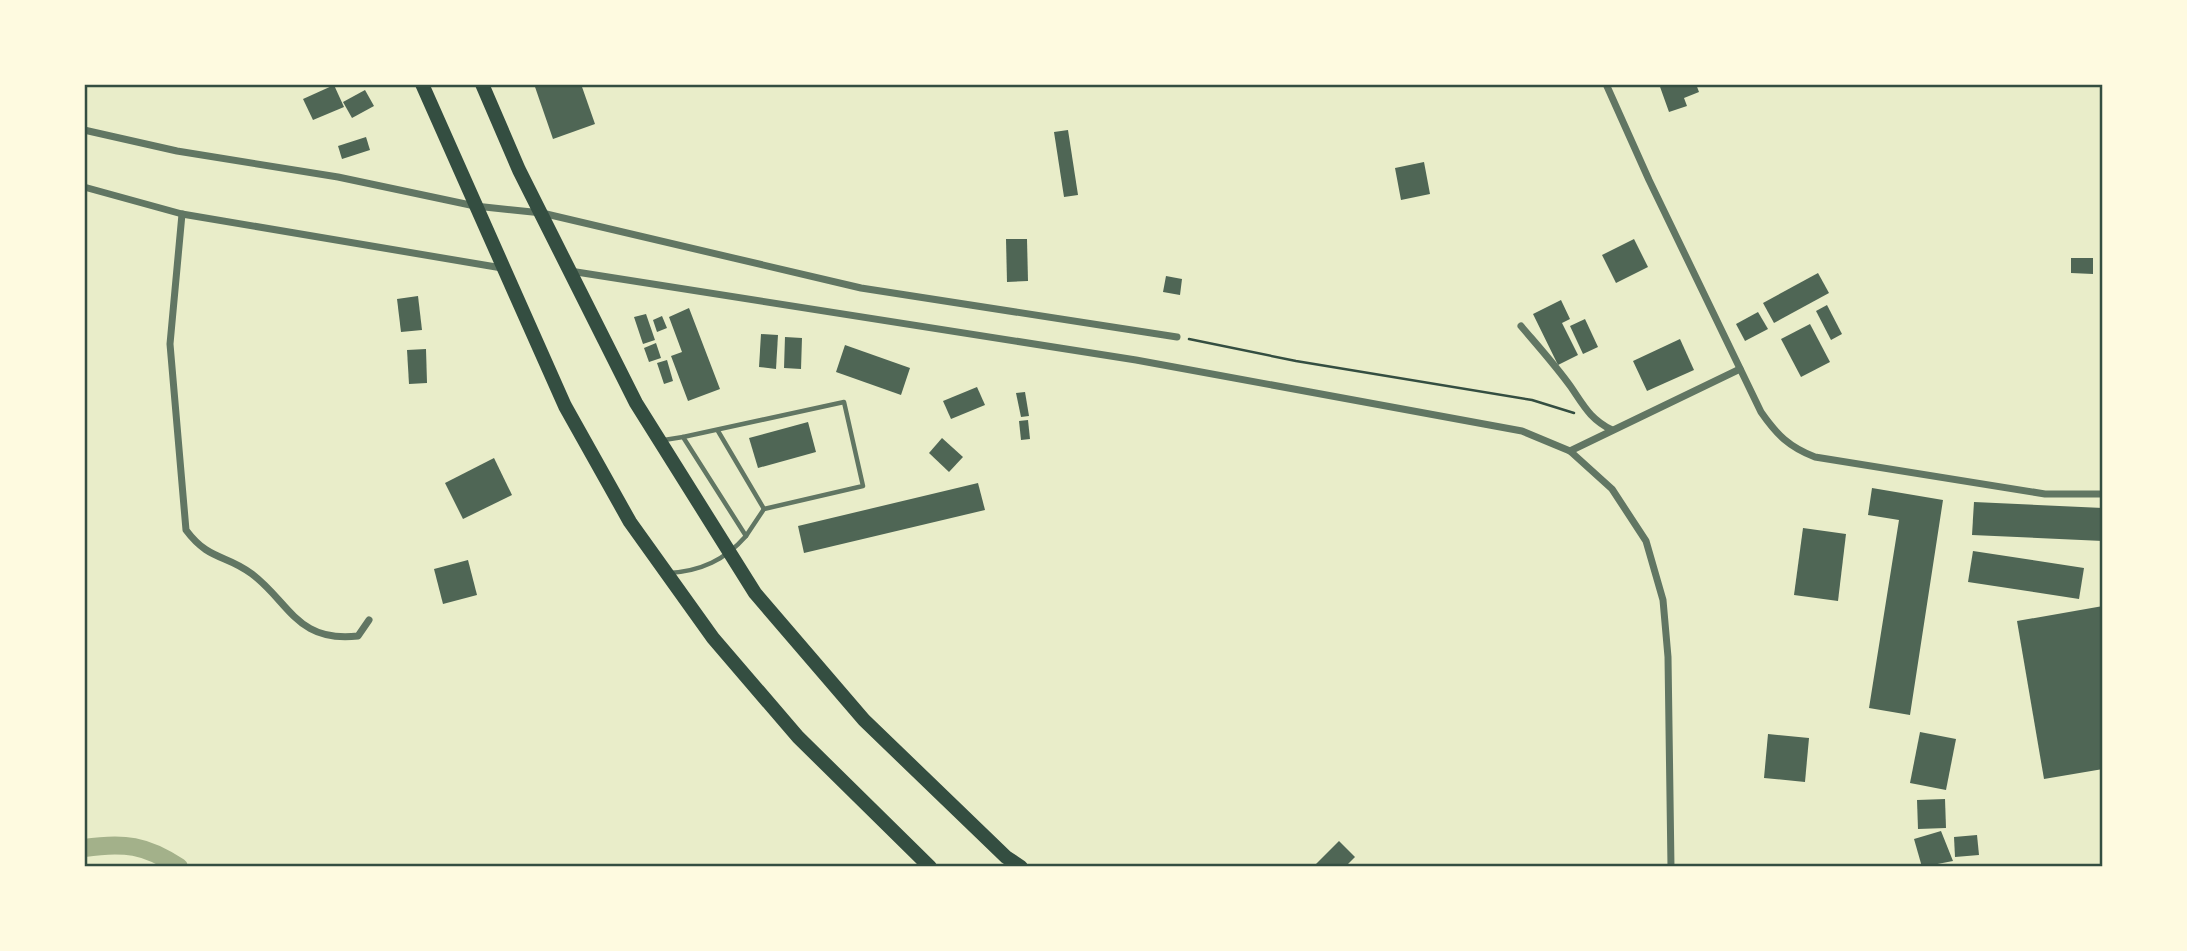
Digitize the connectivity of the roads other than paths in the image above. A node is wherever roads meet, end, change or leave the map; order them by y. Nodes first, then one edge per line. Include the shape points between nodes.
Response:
1 (422, 84) edge
2 (482, 84) edge
3 (1606, 84) edge
4 (84, 130) edge
5 (85, 190) edge
6 (475, 206) junction
7 (542, 213) junction
8 (182, 214) junction
9 (502, 268) junction
10 (570, 271) junction
11 (1521, 326) dead end
12 (1177, 337) road end
13 (1740, 369) junction
14 (1612, 430) junction
15 (718, 431) junction
16 (683, 437) junction
17 (660, 441) junction
18 (1570, 451) junction
19 (2103, 494) edge
20 (764, 509) junction
21 (746, 536) junction
22 (730, 554) junction
23 (666, 573) junction
24 (369, 620) dead end
25 (930, 867) edge
26 (1021, 867) edge
27 (1671, 867) edge

1 - 6 highway
2 - 7 highway
3 - 13 street
4 - 6 street
5 - 8 street
6 - 7 street
6 - 9 highway
7 - 10 highway
7 - 12 street via 861,288
8 - 9 street
8 - 24 street via 170,344 186,530 200,548 252,574 297,622 344,638 358,636
9 - 23 highway via 565,406 630,522
10 - 17 highway
10 - 18 street via 1136,360 1522,430
11 - 14 street via 1593,420
13 - 14 street
13 - 19 street via 1776,435 1815,457 2045,494
14 - 18 street
15 - 16 lane
15 - 20 lane
15 - 20 lane via 844,402 863,486
16 - 17 lane
16 - 21 lane
17 - 22 highway
18 - 27 street via 1612,489 1646,541 1663,600
20 - 21 lane
21 - 22 lane
22 - 23 lane via 700,569
22 - 26 highway via 755,593 864,720
23 - 25 highway via 713,638 798,737

